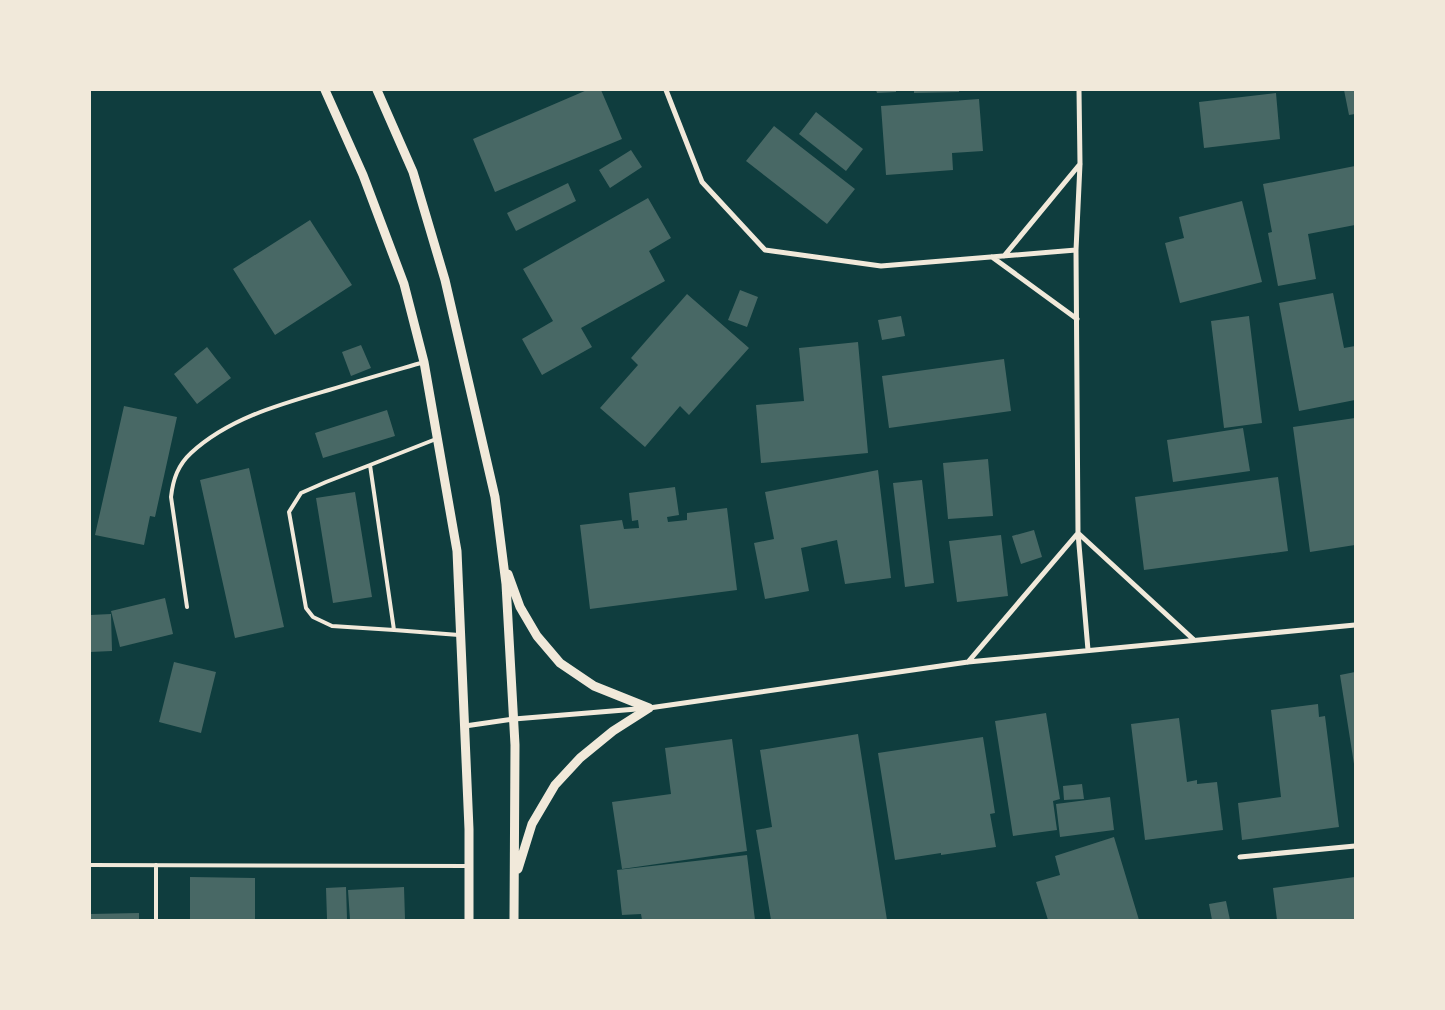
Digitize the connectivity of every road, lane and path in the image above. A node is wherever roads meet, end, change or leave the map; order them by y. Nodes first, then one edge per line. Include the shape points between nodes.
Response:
1 (326, 90) edge
2 (378, 90) edge
3 (666, 90) edge
4 (1079, 90) edge
5 (1080, 164) junction
6 (1076, 250) junction
7 (1004, 256) junction
8 (992, 257) junction
9 (1077, 319) junction
10 (424, 362) junction
11 (438, 438) junction
12 (370, 465) junction
13 (1078, 533) junction
14 (503, 562) junction
15 (187, 607) dead end
16 (1355, 624) edge
17 (394, 630) junction
18 (461, 635) junction
19 (1193, 639) junction
20 (1088, 650) junction
21 (968, 662) junction
22 (650, 708) junction
23 (514, 719) junction
24 (465, 726) junction
25 (1355, 846) edge
26 (1240, 857) dead end
27 (90, 865) edge
28 (156, 865) junction
29 (468, 866) junction
30 (515, 878) junction
31 (156, 920) edge
32 (469, 920) edge
33 (514, 920) edge

1 - 10 street via 404,284
2 - 14 street via 413,172 445,280 495,497
3 - 8 street via 702,182 765,250 881,266
4 - 5 street
5 - 6 street
5 - 7 street
6 - 7 street
6 - 9 street
7 - 8 street
8 - 9 street
9 - 13 street
10 - 11 street
10 - 15 lane via 252,415 227,427 191,453 173,480 171,497
11 - 12 lane
11 - 18 street via 458,551
12 - 17 lane
12 - 17 lane via 301,493 289,512 306,608 313,617 332,626
13 - 19 street
13 - 20 street
13 - 21 street
14 - 22 street via 536,636 560,663 594,686
14 - 23 street
16 - 19 street
17 - 18 lane
18 - 24 street
19 - 20 street
20 - 21 street
21 - 22 street
22 - 23 street
22 - 30 street via 613,731 580,758 555,785 532,824
23 - 24 street
23 - 30 street
24 - 29 street
25 - 26 street
27 - 28 lane
28 - 29 lane
28 - 31 lane
29 - 32 street
30 - 33 street

